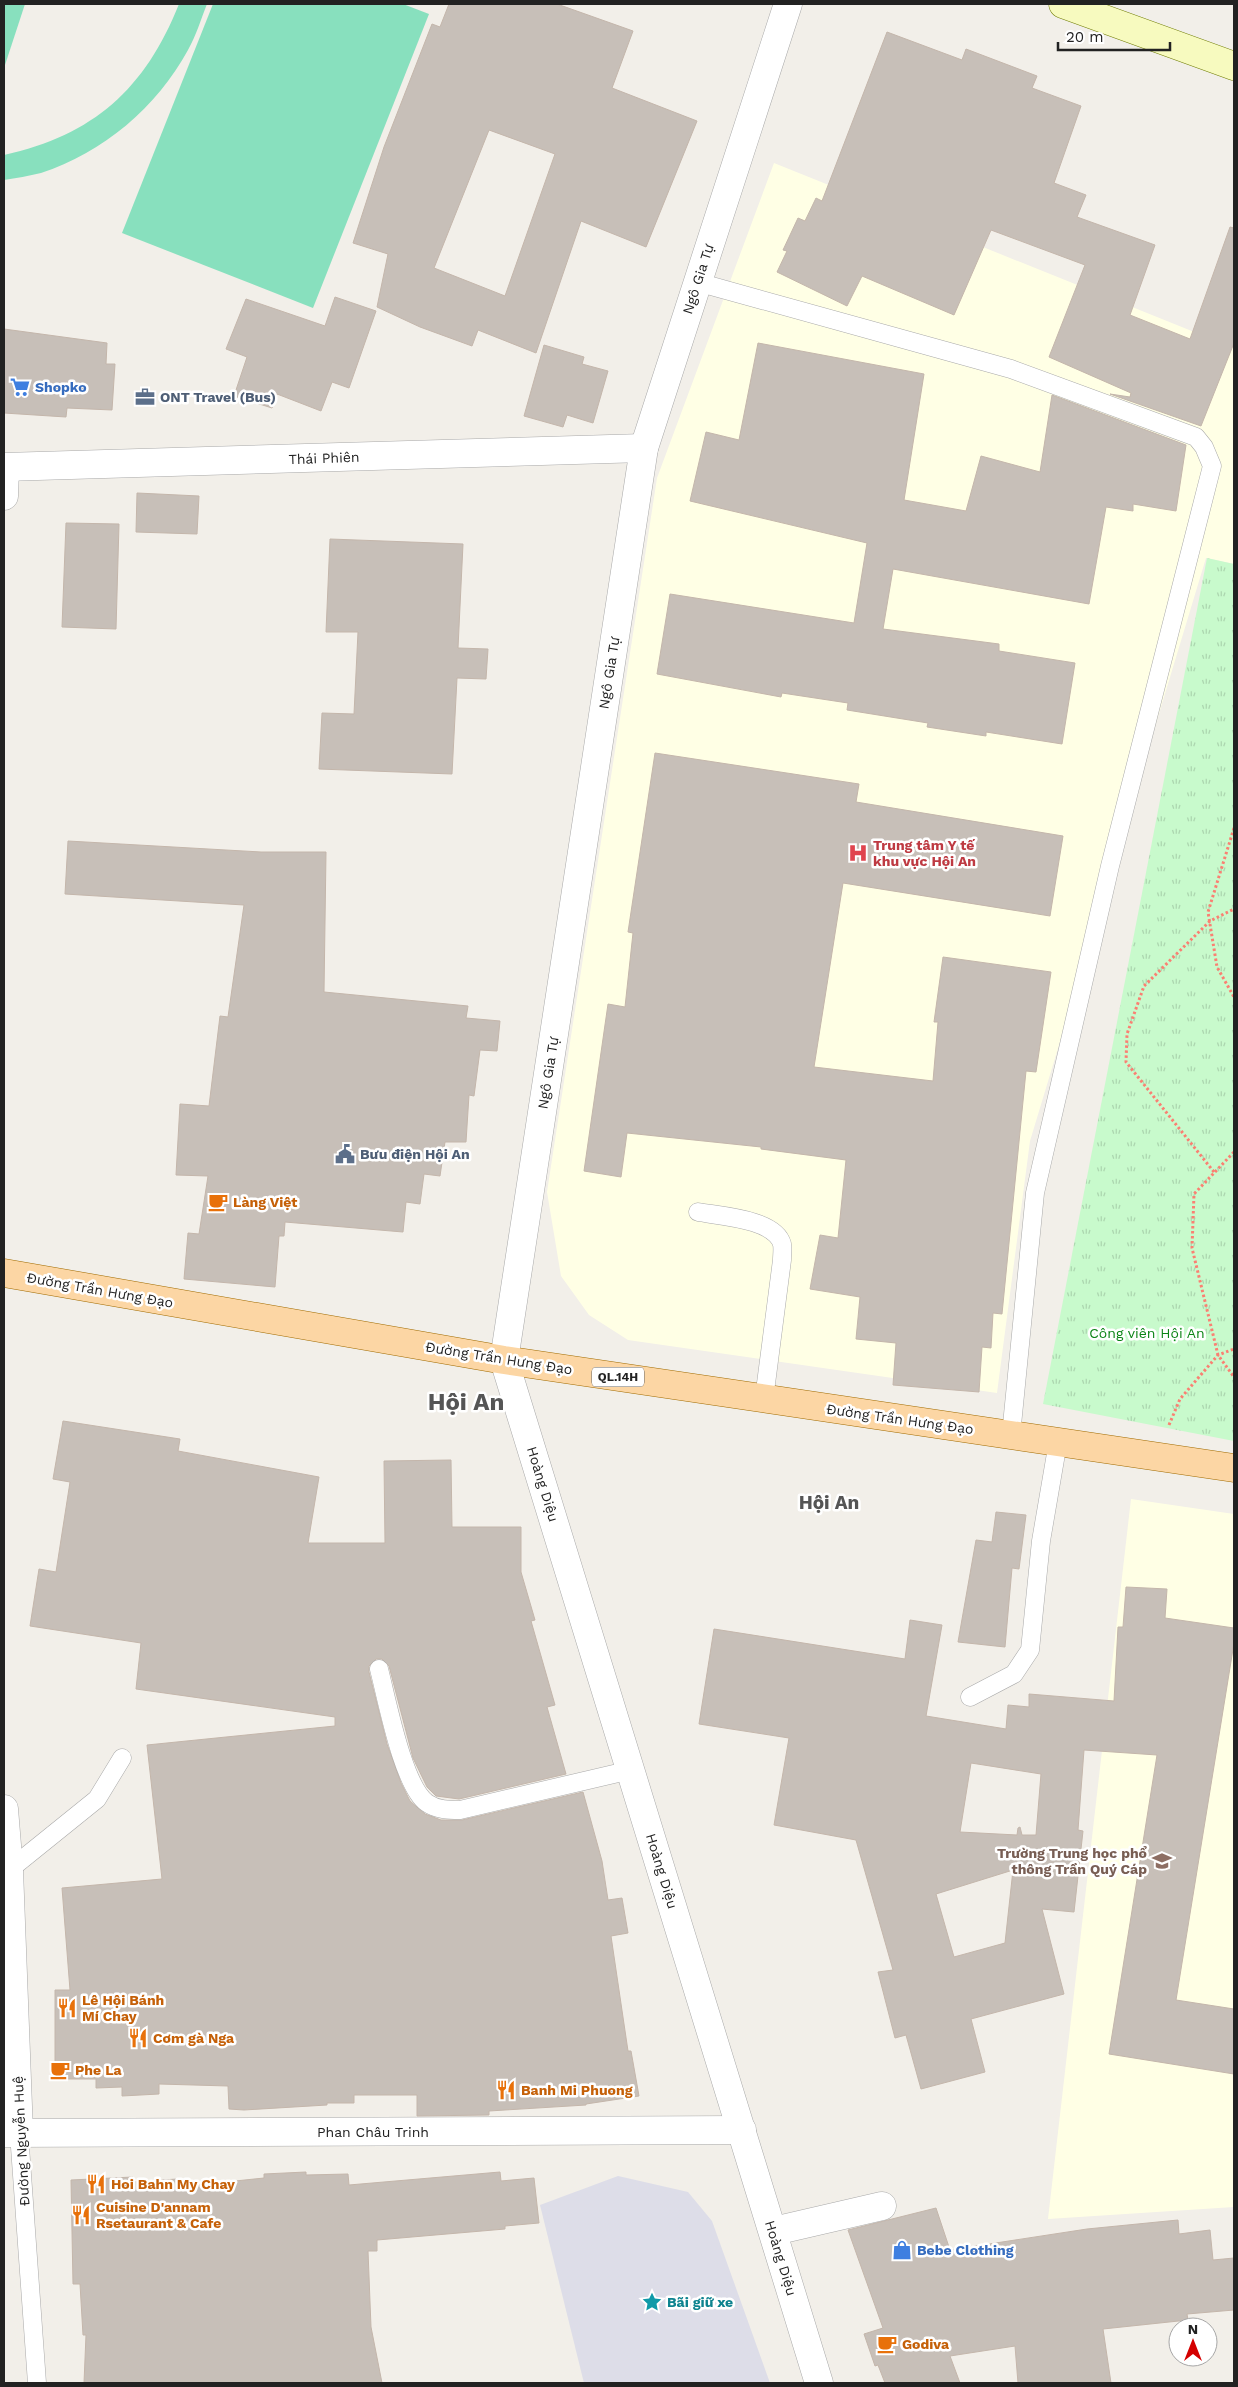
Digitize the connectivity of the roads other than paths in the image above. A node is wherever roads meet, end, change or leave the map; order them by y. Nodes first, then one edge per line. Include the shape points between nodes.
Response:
1 (788, 4) edge
2 (1063, 4) edge
3 (1234, 66) edge
4 (697, 282) junction
5 (644, 448) junction
6 (4, 468) edge
7 (4, 496) edge
8 (698, 1212) dead end
9 (4, 1273) edge
10 (504, 1360) junction
11 (764, 1399) junction
12 (1011, 1435) junction
13 (1058, 1442) junction
14 (1234, 1468) edge
15 (379, 1669) dead end
16 (970, 1697) dead end
17 (122, 1758) dead end
18 (631, 1770) junction
19 (4, 1809) edge
20 (8, 1870) junction
21 (742, 2130) junction
22 (11, 2133) edge
23 (882, 2206) dead end
24 (774, 2232) junction
25 (37, 2383) edge
26 (819, 2383) edge

1 - 4 street, Ngô Gia Tự
2 - 3 main road
4 - 5 street, Ngô Gia Tự
4 - 12 lane via 1011,369 1196,437 1212,466 1110,866 1035,1193
5 - 6 street, Thái Phiên
5 - 10 street, Ngô Gia Tự
6 - 7 street
8 - 11 lane via 762,1225 775,1232 782,1244
9 - 10 main road, Đường Trần Hưng Đạo / QL.14H
10 - 11 main road, Đường Trần Hưng Đạo / QL.14H
10 - 18 street, Hoàng Diệu
11 - 12 main road, Đường Trần Hưng Đạo / QL.14H
12 - 13 main road, Đường Trần Hưng Đạo / QL.14H
13 - 14 main road, Đường Trần Hưng Đạo / QL.14H
13 - 16 lane via 1042,1541 1030,1650 1014,1674
15 - 18 lane via 407,1774 420,1798 437,1808 460,1810
17 - 20 lane via 98,1799
18 - 21 street, Hoàng Diệu
19 - 20 street, Đường Nguyễn Huệ
20 - 22 street, Đường Nguyễn Huệ
21 - 22 street, Phan Châu Trinh
21 - 24 street, Hoàng Diệu
22 - 25 lane, Đường Nguyễn Huệ
23 - 24 street
24 - 26 street, Hoàng Diệu

